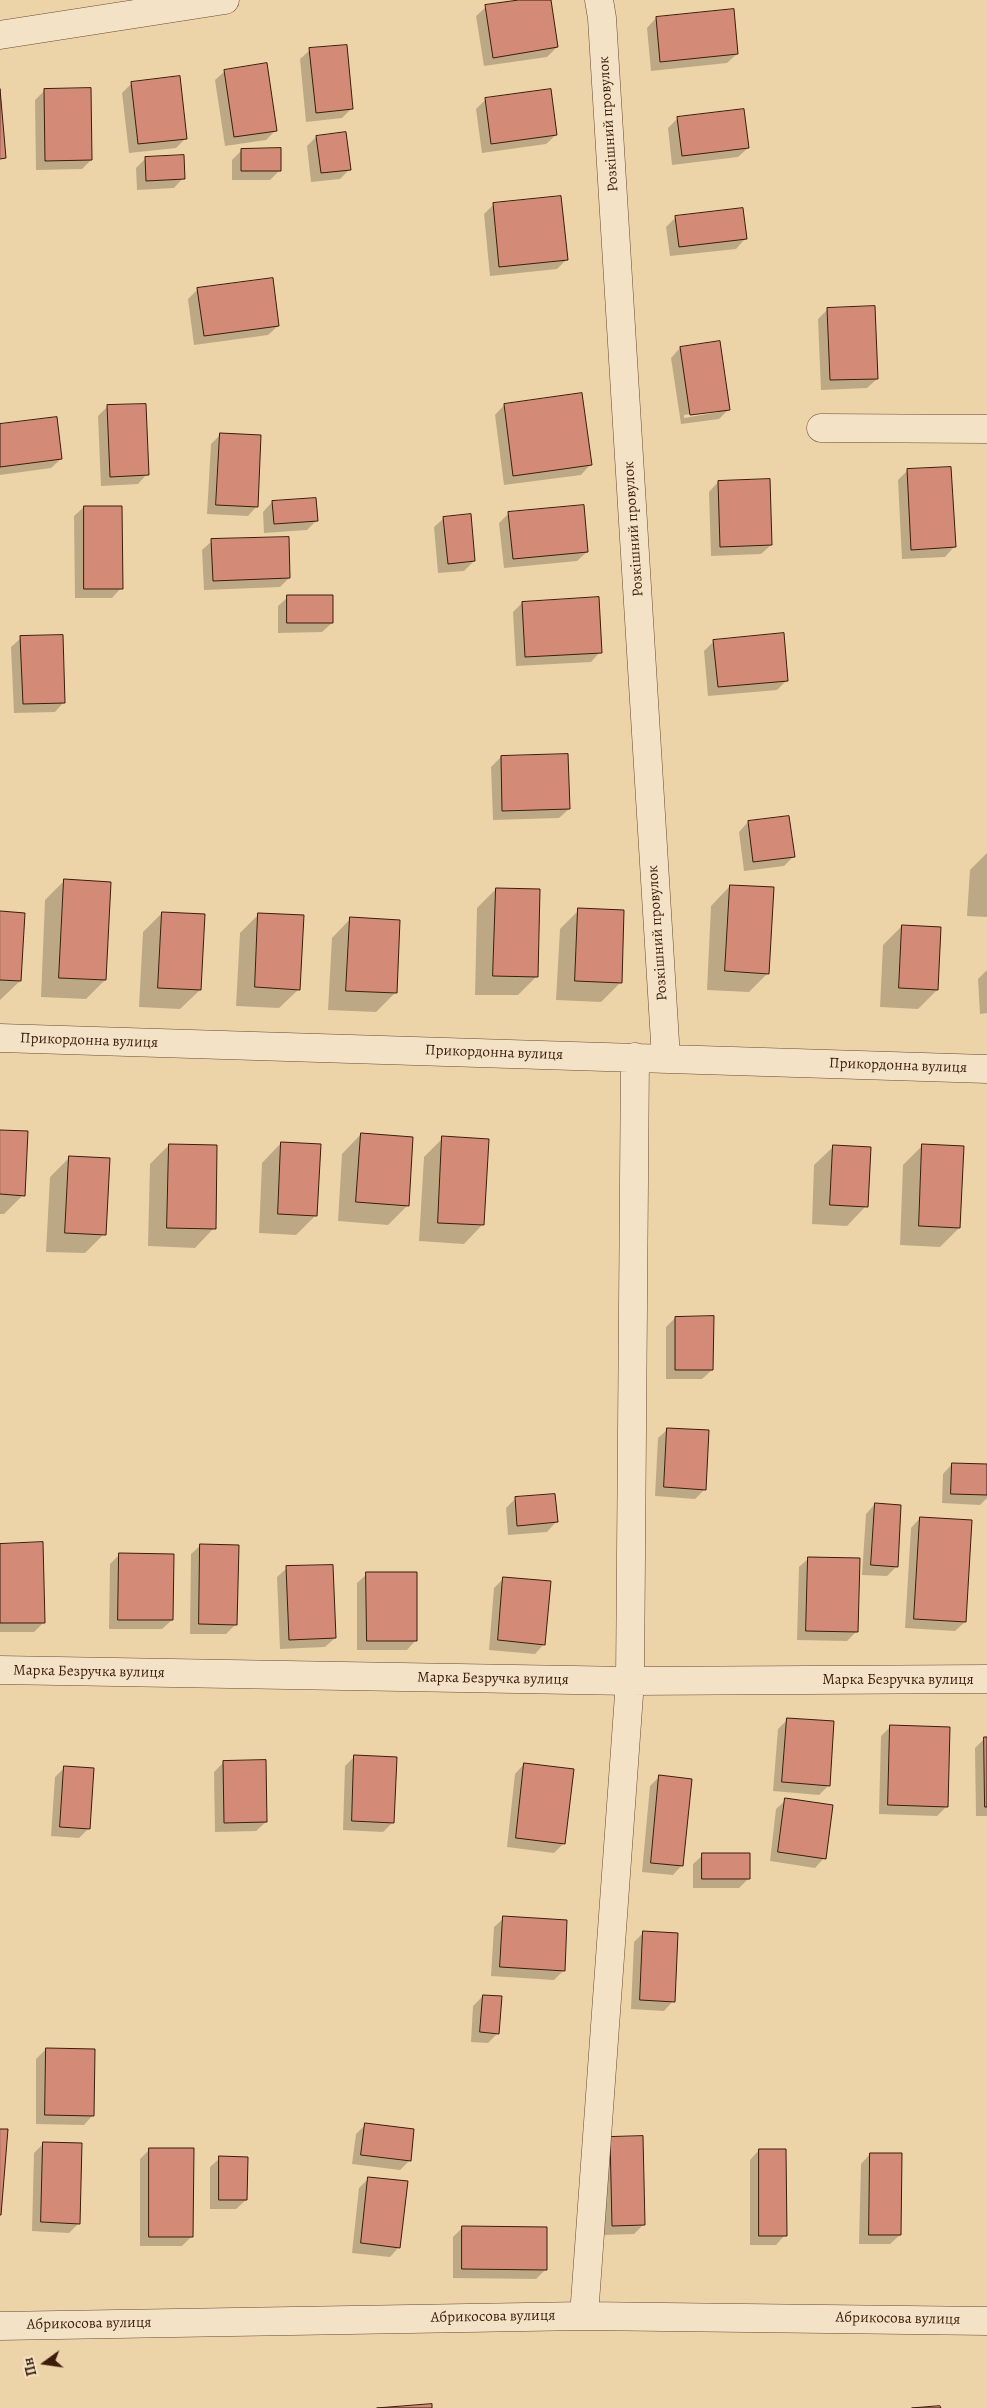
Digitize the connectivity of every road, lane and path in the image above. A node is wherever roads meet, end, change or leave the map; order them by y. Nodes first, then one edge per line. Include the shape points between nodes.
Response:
1 (225, 0) edge
2 (599, 0) edge
3 (0, 35) edge
4 (822, 428) dead end
5 (987, 429) edge
6 (0, 1038) edge
7 (635, 1057) junction
8 (666, 1058) junction
9 (987, 1069) edge
10 (0, 1670) edge
11 (987, 1679) edge
12 (630, 1682) junction
13 (584, 2316) junction
14 (987, 2320) edge
15 (0, 2326) edge

1 - 3 street
2 - 8 street, Розкішний провулок
4 - 5 street
6 - 7 street, Прикордонна вулиця
7 - 8 street, Прикордонна вулиця
7 - 12 street
8 - 9 street, Прикордонна вулиця
10 - 12 street, Марка Безручка вулиця
11 - 12 street, Марка Безручка вулиця
12 - 13 street
13 - 14 street, Абрикосова вулиця
13 - 15 street, Абрикосова вулиця

